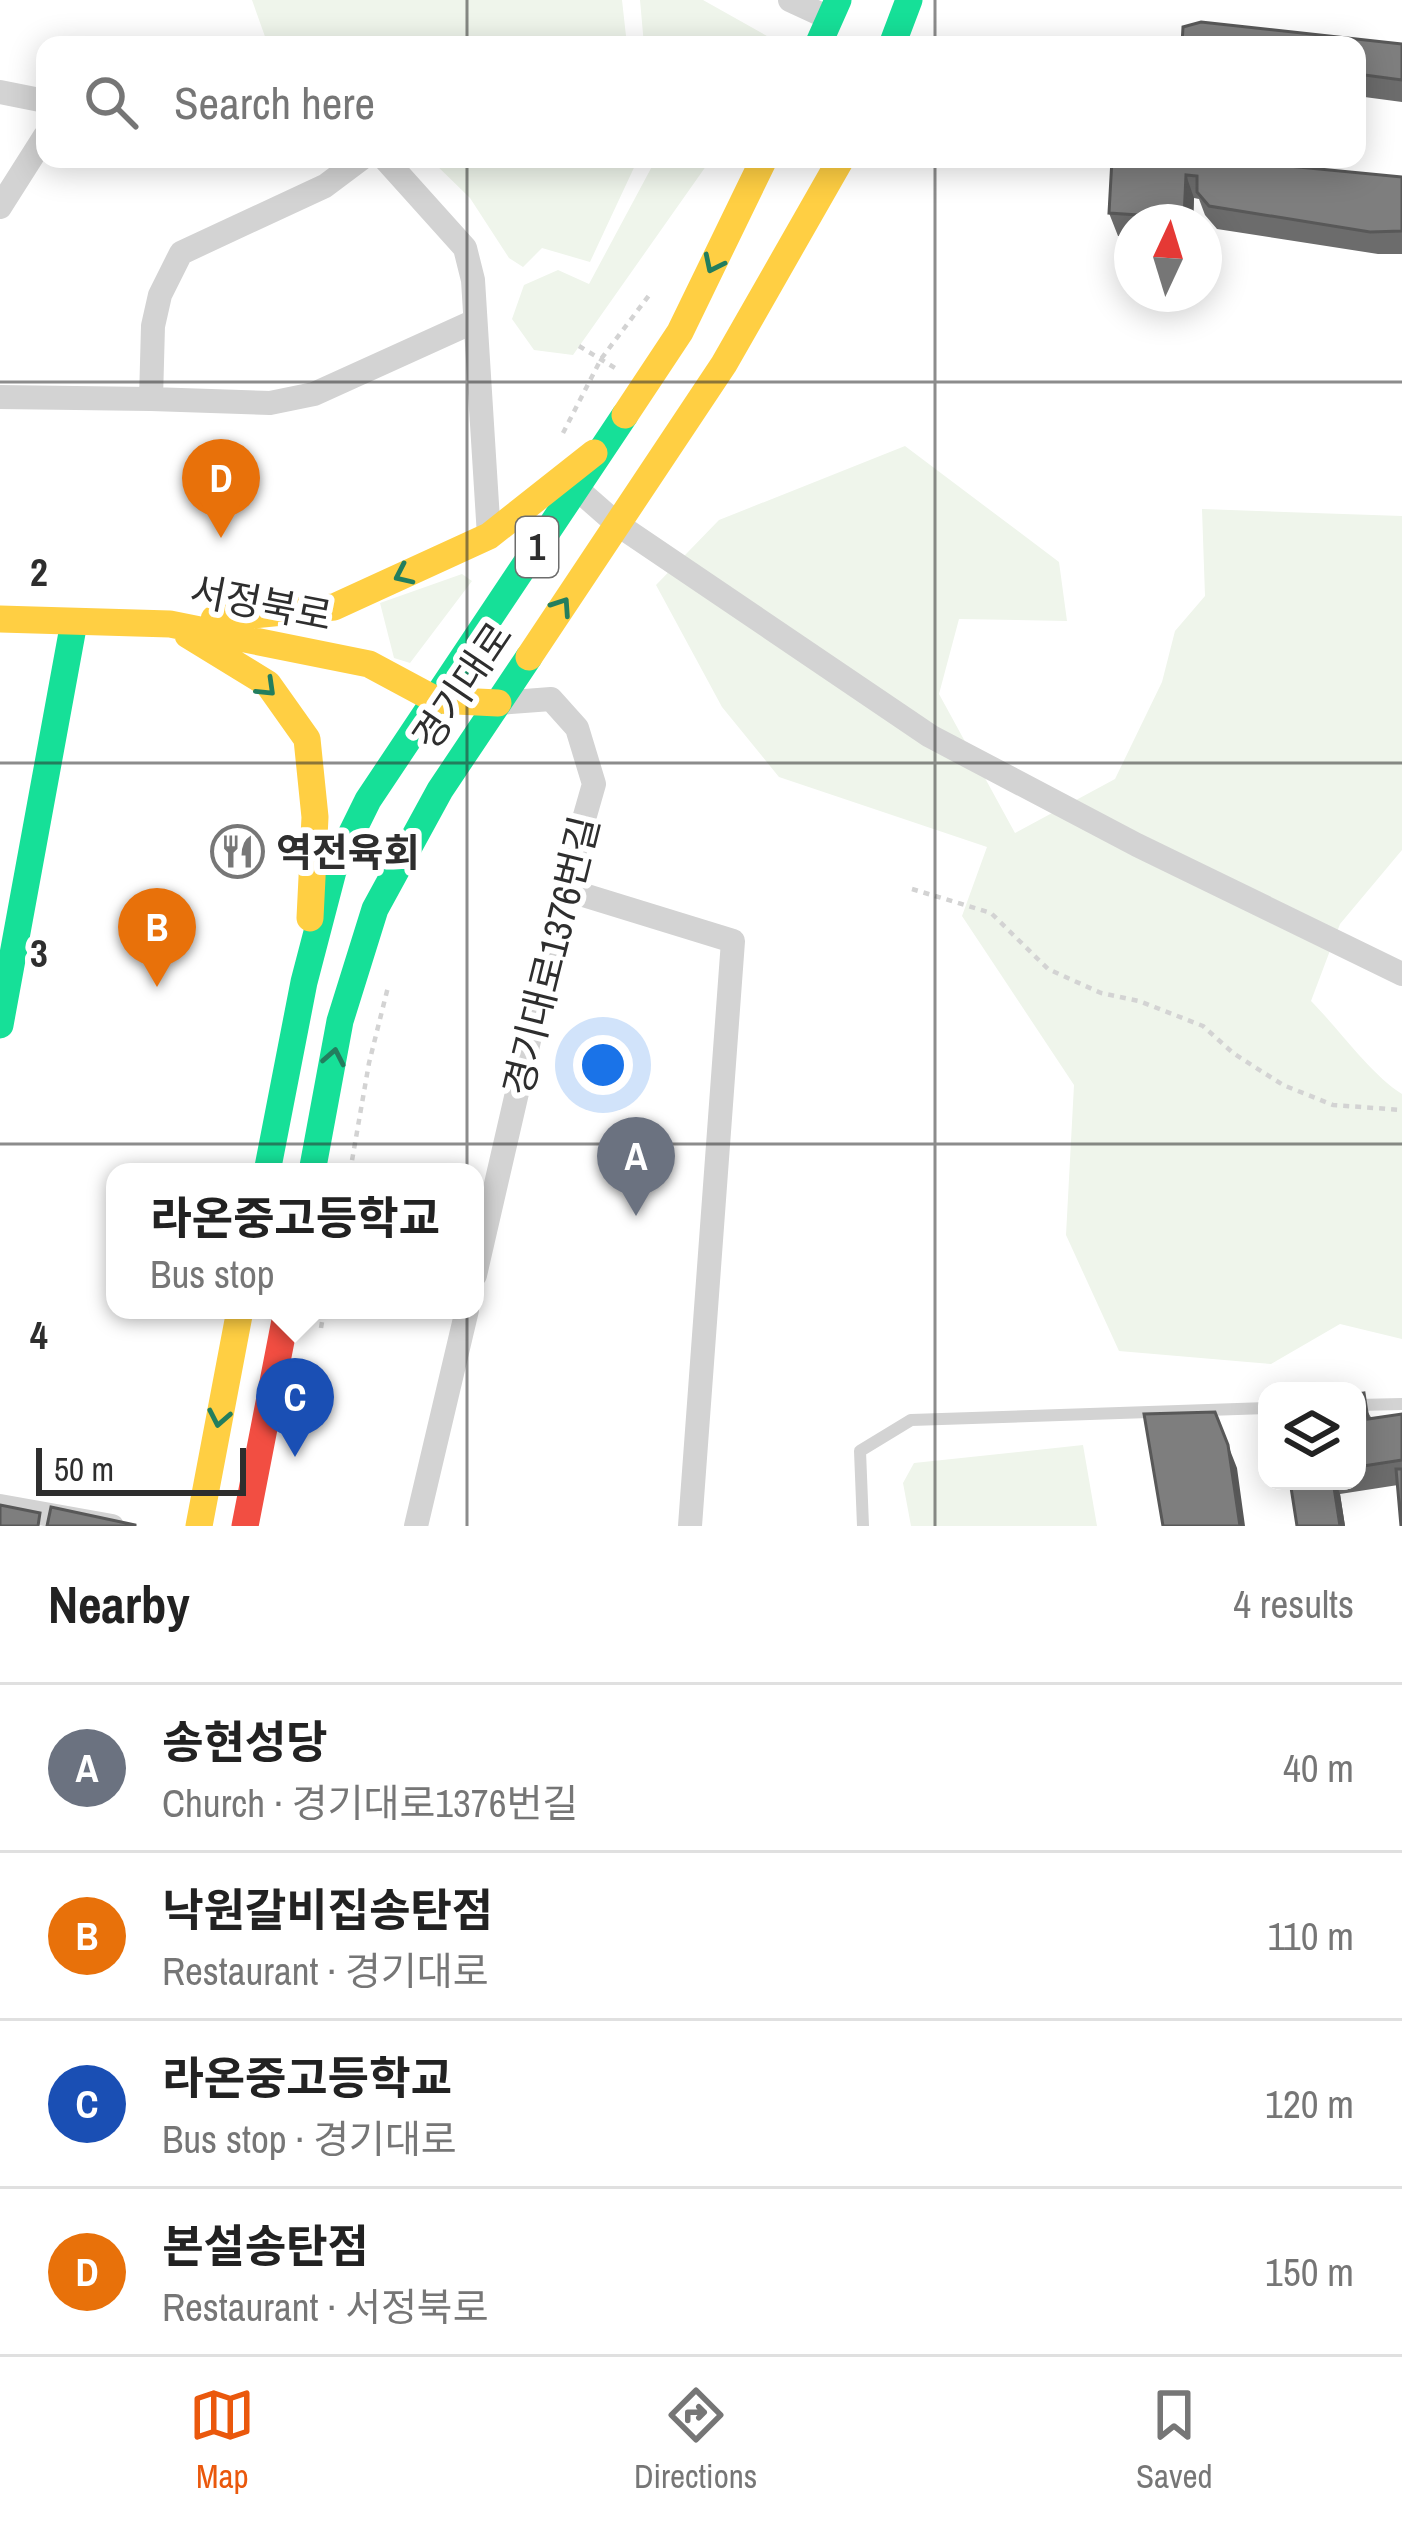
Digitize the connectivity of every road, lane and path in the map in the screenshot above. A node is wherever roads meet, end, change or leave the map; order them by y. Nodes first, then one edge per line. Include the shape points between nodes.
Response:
1 (790, 0) edge
2 (909, 0) edge
3 (834, 9) edge
4 (895, 36) edge
5 (0, 92) edge
6 (36, 99) edge
7 (36, 150) edge
8 (350, 168) edge
9 (393, 168) edge
10 (760, 168) edge
11 (836, 168) edge
12 (0, 207) edge
13 (650, 294) dead end
14 (476, 321) junction
15 (0, 397) edge
16 (151, 399) junction
17 (563, 433) dead end
18 (606, 444) junction
19 (576, 488) junction
20 (617, 524) junction
21 (489, 536) junction
22 (0, 619) edge
23 (74, 622) junction
24 (170, 624) junction
25 (436, 700) junction
26 (498, 703) junction
27 (564, 889) junction
28 (912, 889) dead end
29 (316, 936) junction
30 (1402, 974) edge
31 (391, 977) dead end
32 (0, 1025) edge
33 (1402, 1110) edge
34 (269, 1163) edge
35 (314, 1163) edge
36 (352, 1163) edge
37 (484, 1236) edge
38 (238, 1319) edge
39 (285, 1319) edge
40 (465, 1319) edge
41 (1402, 1404) edge
42 (1366, 1406) edge
43 (1258, 1408) edge
44 (0, 1506) edge
45 (112, 1526) edge
46 (199, 1526) edge
47 (245, 1526) edge
48 (416, 1526) edge
49 (690, 1526) edge
50 (863, 1526) edge

1 - 3 street
2 - 4 main road
5 - 6 street
7 - 12 street
8 - 16 street via 181,253 153,326
9 - 14 street via 465,248
10 -> 18 main road, 경기대로 / 1 via 680,332
11 - 20 main road, 경기대로 / 1 via 724,364
13 - 17 path via 601,359
14 - 16 street via 314,394 270,403
14 - 21 street
15 - 16 street
18 - 19 main road, 경기대로 / 1
18 - 21 main road
19 - 20 street
19 - 25 main road, 경기대로 / 1
26 -> 20 main road, 경기대로 / 1
20 - 30 street via 930,736
21 -> 24 main road via 334,607
22 - 23 main road, 서정북로
23 - 24 main road, 서정북로
23 - 32 main road
24 - 25 main road, 서정북로 via 369,664
24 -> 29 main road via 268,683 308,739
25 - 26 main road, 서정북로
25 - 29 main road, 경기대로 / 1 via 359,818 333,871
26 - 27 street, 경기대로1376번길 via 551,699 577,728 594,784
35 -> 26 main road, 경기대로 / 1 via 340,1021 375,909
27 - 37 street, 경기대로1376번길
27 - 49 street via 733,941
28 - 33 path via 991,913 1048,969 1203,1025 1283,1085 1333,1105
29 - 34 main road, 경기대로 / 1
31 - 36 path
38 -> 46 main road
39 - 47 main road
40 - 48 street
41 - 42 lane
43 - 50 lane via 911,1420 860,1451
44 - 45 street

